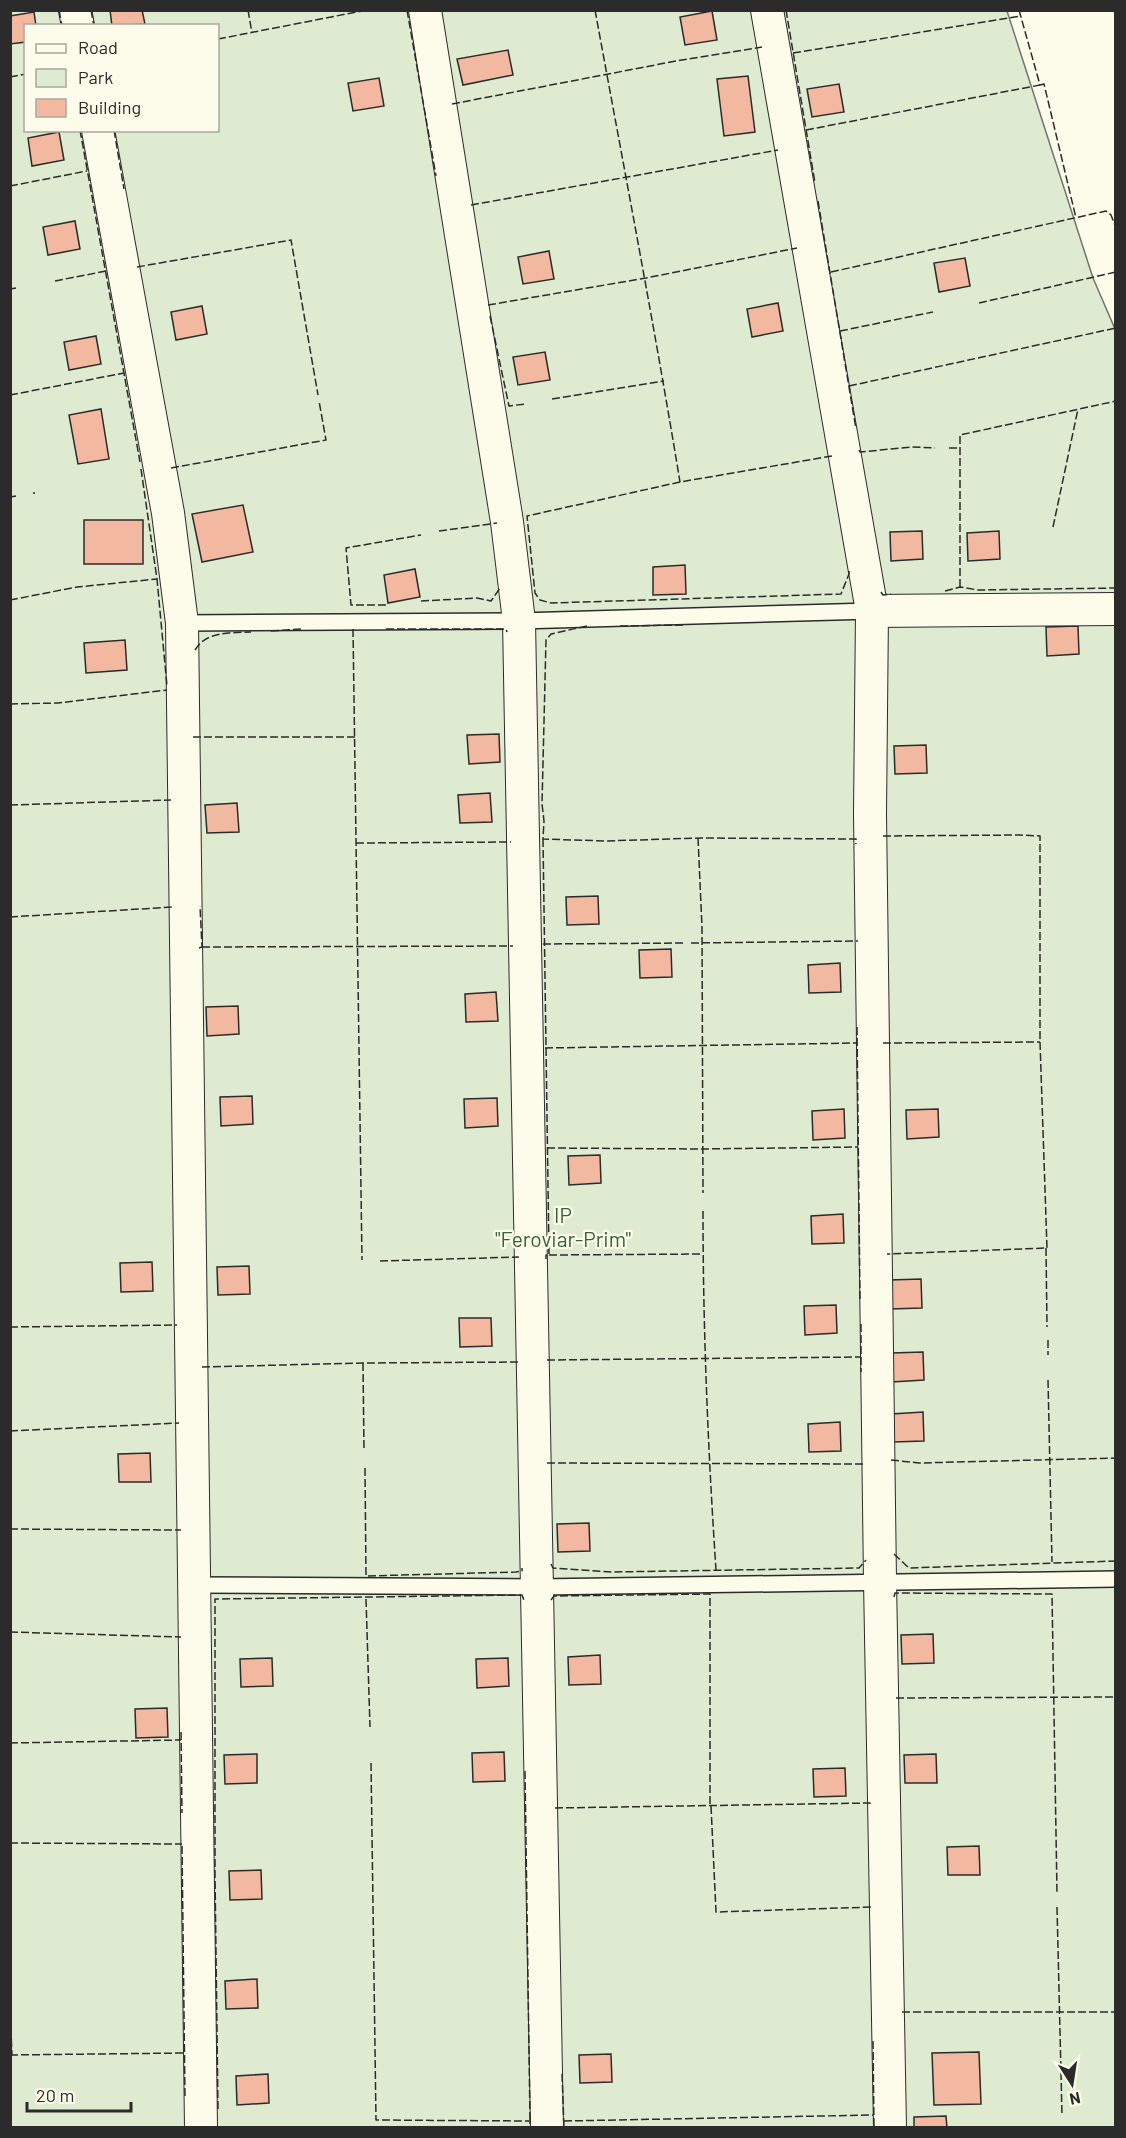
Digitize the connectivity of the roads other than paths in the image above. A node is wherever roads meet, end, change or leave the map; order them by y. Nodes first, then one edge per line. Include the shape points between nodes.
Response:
1 (425, 10) edge
2 (767, 10) edge
3 (98, 132) edge
4 (1116, 609) edge
5 (872, 611) junction
6 (519, 621) junction
7 (182, 622) junction
8 (1116, 1579) edge
9 (880, 1581) junction
10 (195, 1585) junction
11 (538, 1587) junction
12 (201, 2127) edge
13 (548, 2127) edge
14 (890, 2127) edge

1 - 6 street via 507,522
2 - 5 street
3 - 7 street via 168,513
4 - 5 street
5 - 6 lane
5 - 9 street via 870,814
6 - 7 lane
6 - 11 street
7 - 10 street
8 - 9 lane
9 - 11 lane
9 - 14 street
10 - 11 lane
10 - 12 street
11 - 13 street

